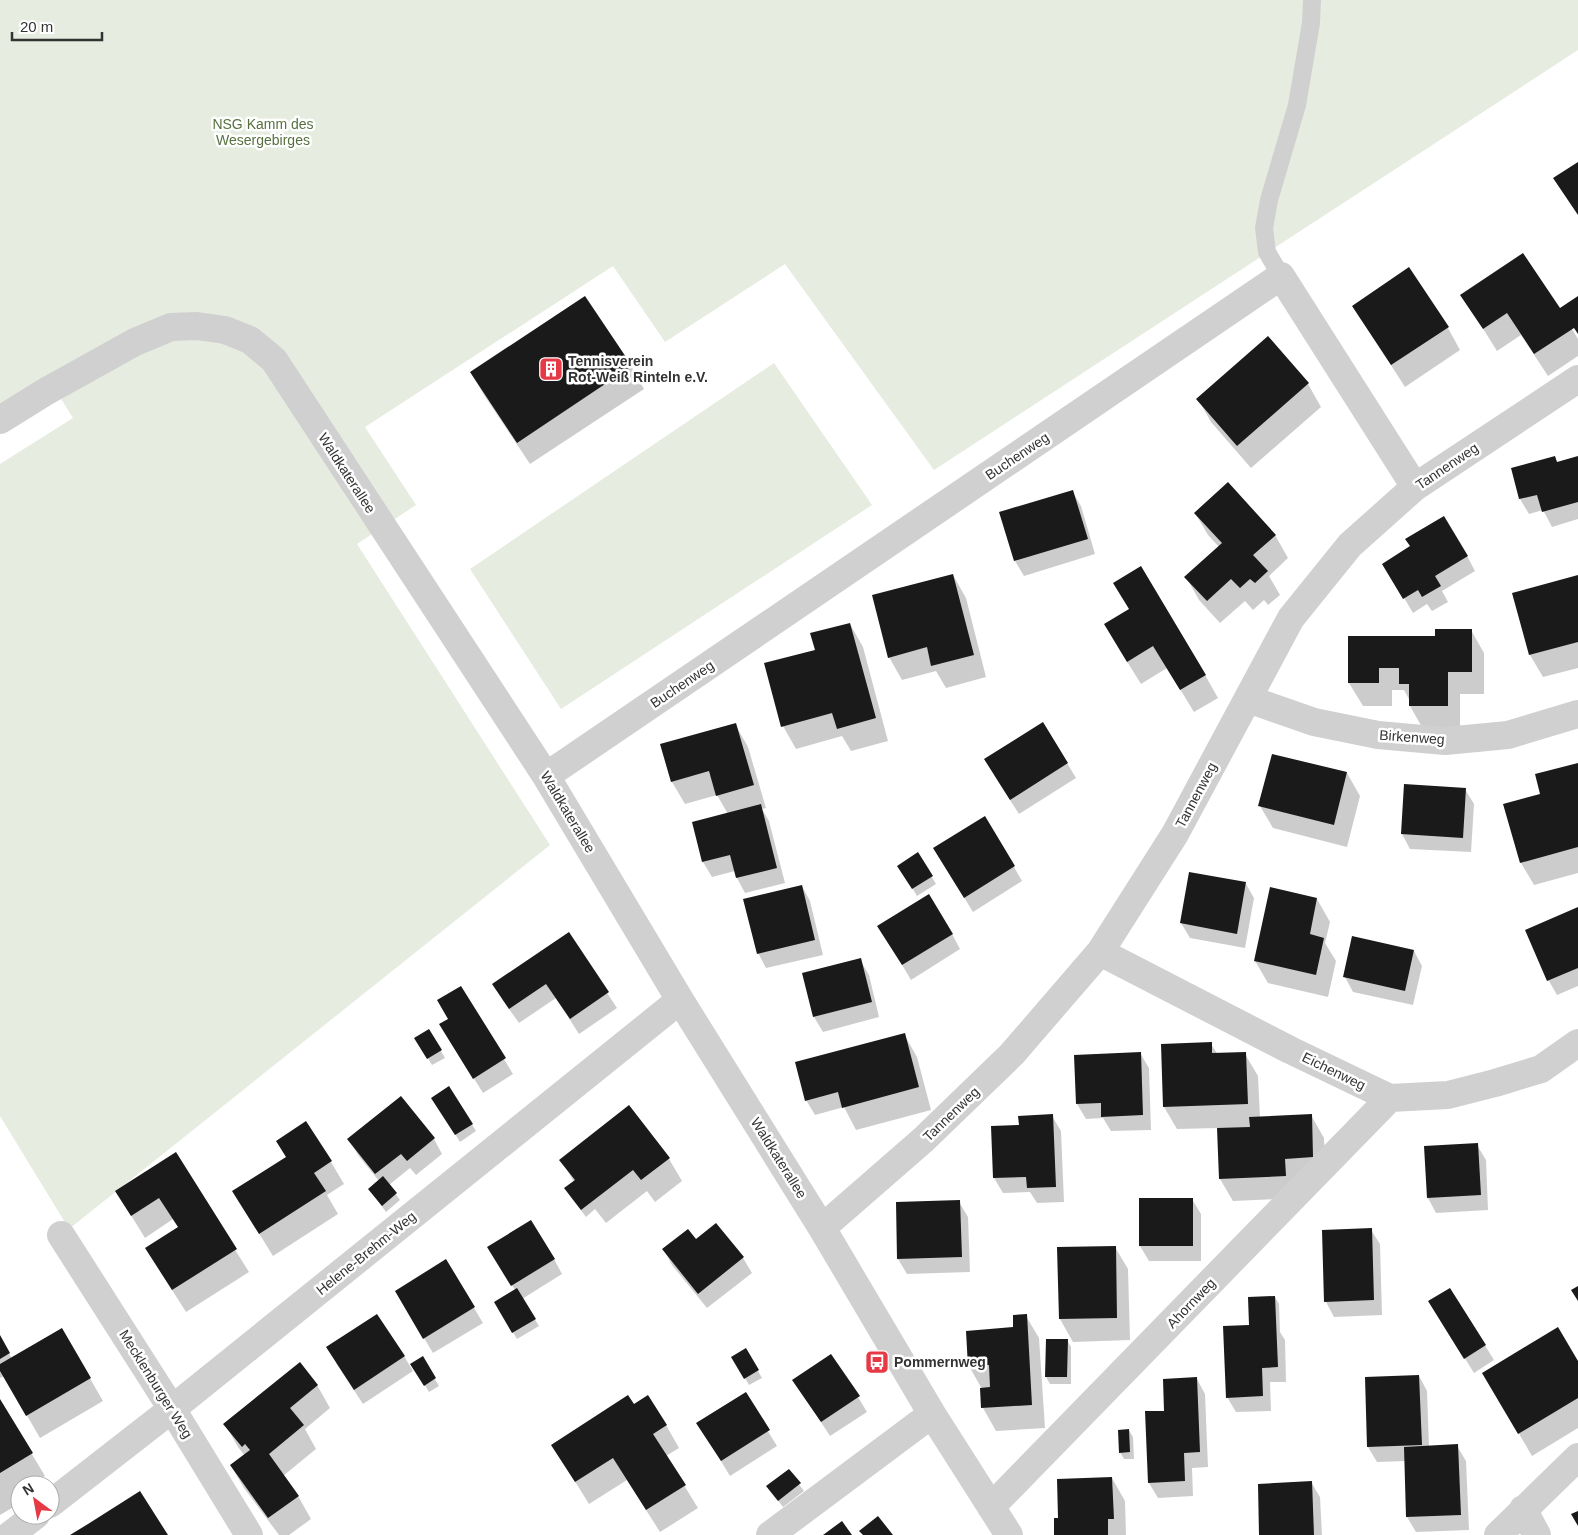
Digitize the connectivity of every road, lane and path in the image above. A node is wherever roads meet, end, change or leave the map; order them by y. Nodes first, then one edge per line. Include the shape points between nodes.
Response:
1 (1312, 0) edge
2 (1281, 276) junction
3 (1578, 379) edge
4 (0, 420) edge
5 (1414, 488) junction
6 (1248, 698) junction
7 (1578, 714) edge
8 (546, 776) junction
9 (1100, 952) junction
10 (680, 1000) junction
11 (1578, 1043) edge
12 (1390, 1098) junction
13 (822, 1228) junction
14 (61, 1234) dead end
15 (172, 1410) junction
16 (932, 1414) junction
17 (1578, 1457) edge
18 (60, 1496) edge
19 (991, 1507) junction
20 (1523, 1509) junction
21 (23, 1525) edge
22 (10, 1535) edge
23 (248, 1535) edge
24 (770, 1535) edge
25 (1008, 1535) edge
26 (1498, 1535) edge
27 (1537, 1535) edge

1 - 2 lane via 1297,105 1264,228 1267,252
2 - 5 street
2 - 8 street, Buchenweg
3 - 5 street, Tannenweg
4 - 8 street, Waldkaterallee via 135,342 170,328 197,326 225,330 250,340 274,360
5 - 6 street, Tannenweg via 1350,545 1291,618
6 - 7 street, Birkenweg via 1314,722 1378,735 1445,740 1508,735
6 - 9 street, Tannenweg via 1175,834
8 - 10 street, Waldkaterallee
9 - 12 street, Eichenweg
9 - 13 street, Tannenweg via 1012,1054 923,1140
10 - 13 street, Waldkaterallee
10 - 15 street, Helene-Brehm-Weg
11 - 12 street, Eichenweg via 1541,1069 1495,1083 1448,1095
12 - 19 street, Ahornweg
13 - 16 street, Waldkaterallee
14 - 15 street, Mecklenburger Weg
15 - 18 street, Helene-Brehm-Weg
15 - 23 street, Mecklenburger Weg
16 - 19 street, Waldkaterallee
16 - 24 street
17 - 20 street
19 - 25 street, Waldkaterallee
20 - 26 street
20 - 27 street
21 - 22 street

